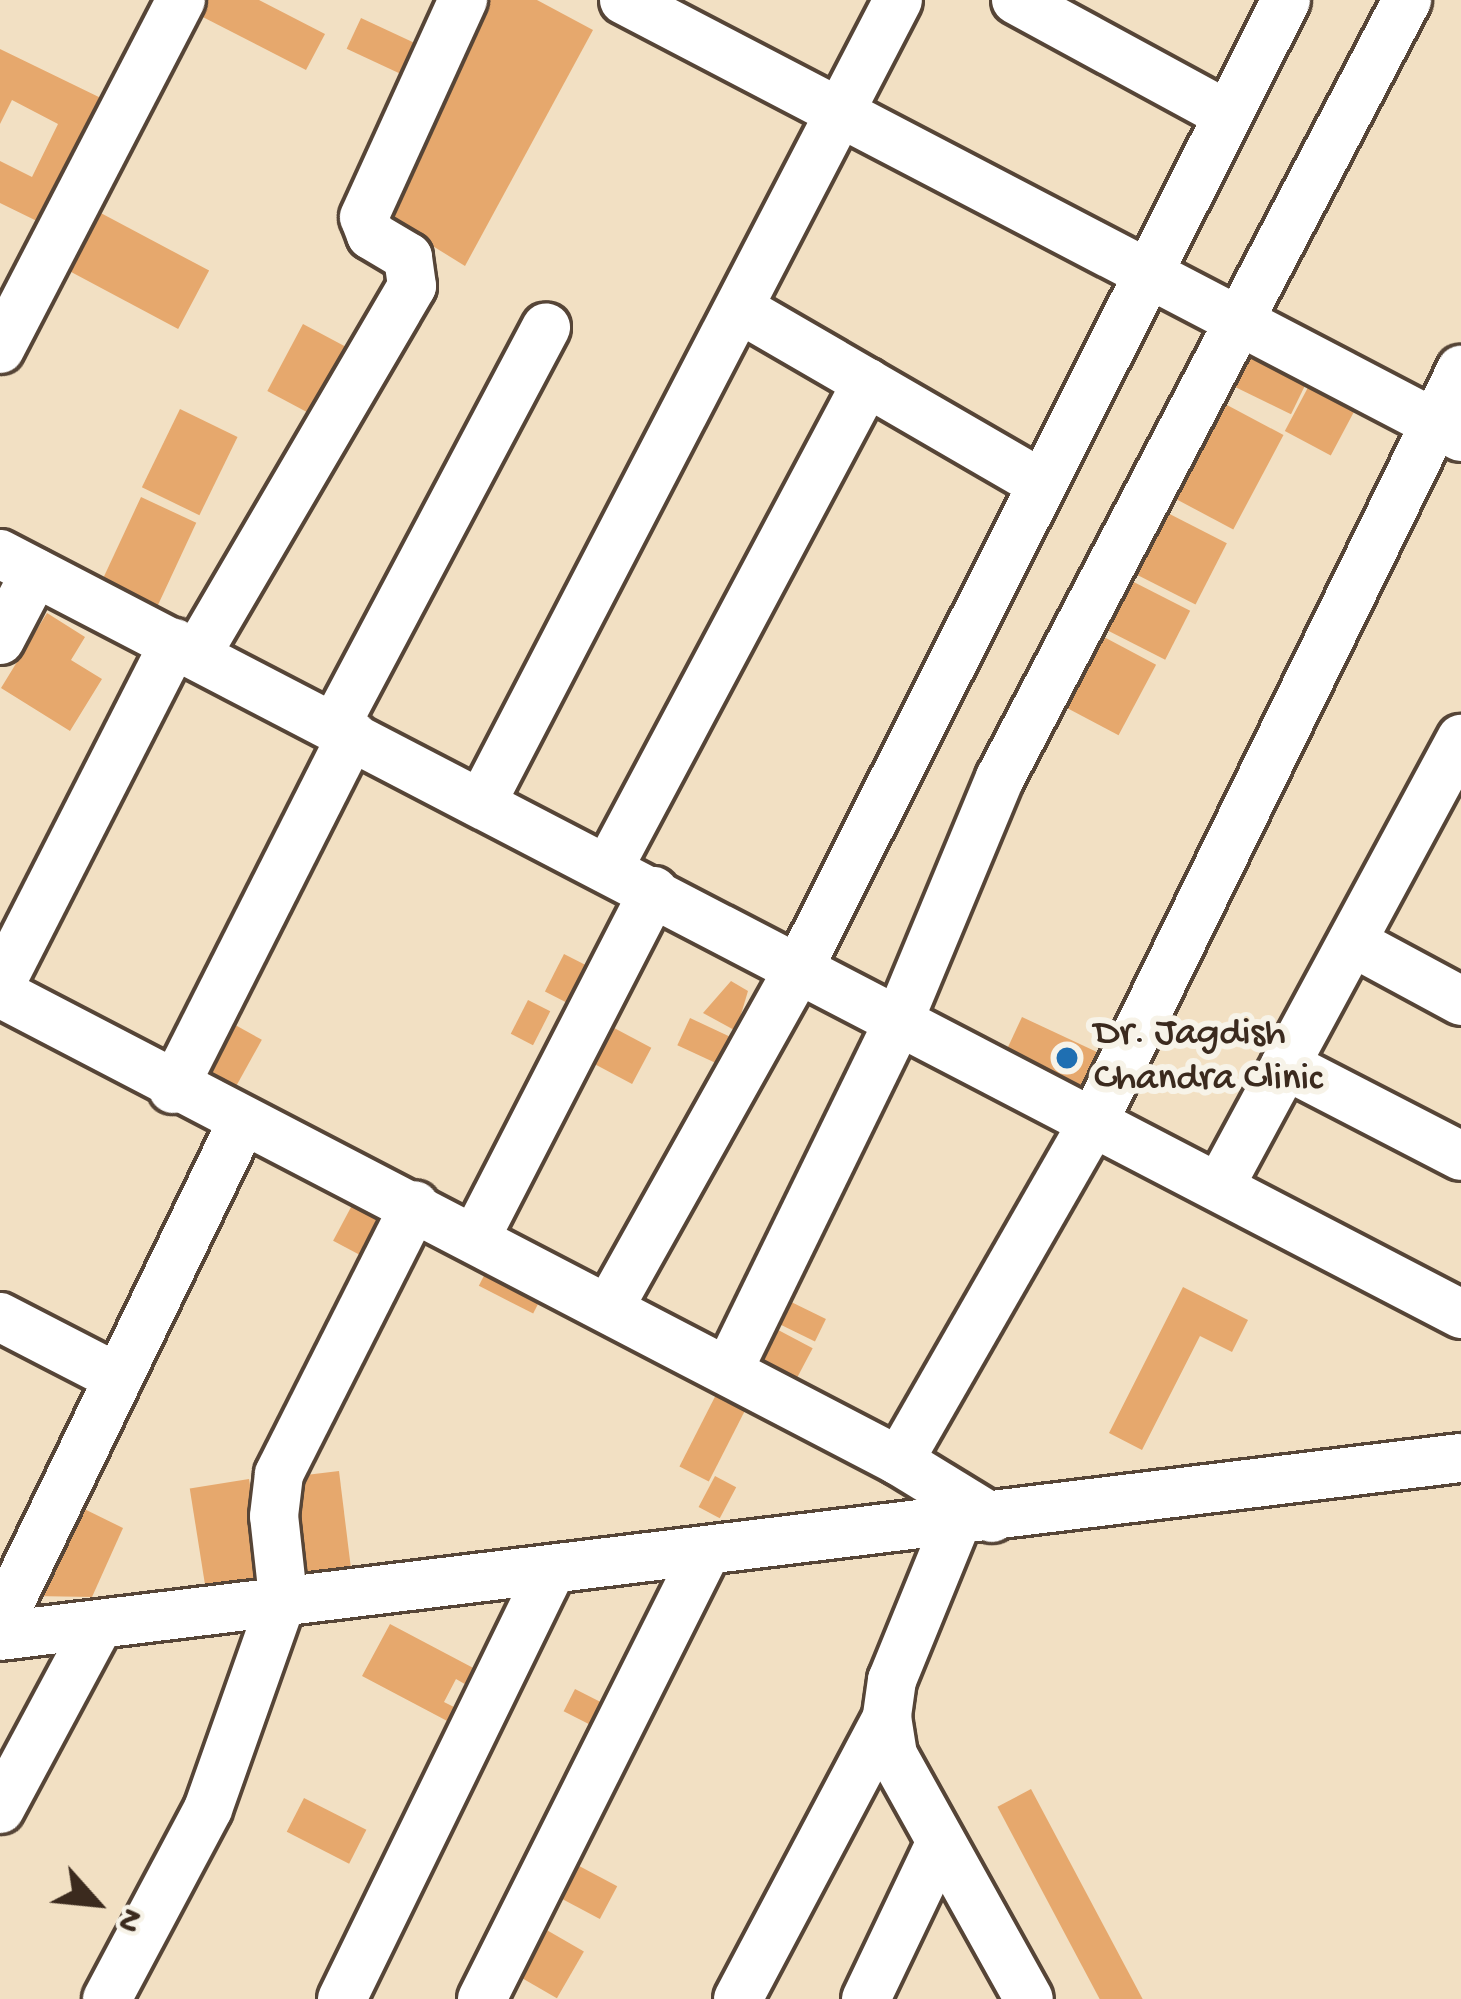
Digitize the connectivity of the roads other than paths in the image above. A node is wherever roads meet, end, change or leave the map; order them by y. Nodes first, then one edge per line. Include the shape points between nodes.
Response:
1 (181, 0) edge
2 (463, 0) edge
3 (624, 0) edge
4 (898, 0) edge
5 (1016, 0) edge
6 (1286, 0) edge
7 (1407, 0) edge
8 (842, 114) junction
9 (1228, 115) junction
10 (1147, 273) junction
11 (740, 309) junction
12 (1239, 322) junction
13 (546, 327) dead end
14 (0, 350) edge
15 (1461, 370) edge
16 (868, 382) junction
17 (1448, 430) edge
18 (1038, 482) junction
19 (18, 563) edge
20 (0, 640) edge
21 (185, 648) junction
22 (344, 730) junction
23 (1461, 740) edge
24 (482, 802) junction
25 (609, 867) junction
26 (654, 890) junction
27 (1352, 942) junction
28 (800, 966) junction
29 (3, 999) edge
30 (1461, 1001) edge
31 (899, 1018) junction
32 (1285, 1065) junction
33 (172, 1089) junction
34 (1095, 1119) junction
35 (242, 1122) junction
36 (1461, 1156) edge
37 (1221, 1184) junction
38 (415, 1205) junction
39 (476, 1237) junction
40 (609, 1308) junction
41 (1461, 1313) edge
42 (0, 1317) edge
43 (728, 1371) junction
44 (118, 1378) junction
45 (1461, 1458) edge
46 (899, 1461) junction
47 (975, 1520) junction
48 (706, 1552) junction
49 (550, 1573) junction
50 (283, 1597) junction
51 (0, 1623) edge
52 (96, 1630) junction
53 (0, 1636) edge
54 (887, 1718) junction
55 (0, 1809) edge
56 (941, 1842) junction
57 (107, 1999) edge
58 (342, 1999) edge
59 (482, 1999) edge
60 (738, 1999) edge
61 (866, 1999) edge
62 (1029, 1999) edge

1 - 14 street
2 - 21 street via 364,217 371,235 408,257 412,286
3 - 8 street
4 - 8 street
5 - 9 street
6 - 9 street
7 - 12 street
8 - 10 street
8 - 11 street
9 - 10 street
10 - 12 street
10 - 18 street
11 - 16 street
11 - 24 street
12 - 17 street
12 - 31 street via 1000,778
13 - 22 street
15 - 17 street
16 - 18 street
16 - 25 street
17 - 34 street
18 - 28 street
19 - 20 street
19 - 21 street
21 - 22 street
21 - 29 street
22 - 24 street
22 - 33 street
23 - 27 street
24 - 25 street
25 - 26 street
26 - 28 street
26 - 39 street
27 - 30 street
27 - 32 street
28 - 31 street
28 - 40 street
29 - 33 street
31 - 34 street
31 - 43 street
32 - 36 street
32 - 37 street
33 - 35 street
34 - 37 street
34 - 46 street
35 - 38 street
35 - 44 street
37 - 41 street
38 - 39 street
38 - 50 street via 279,1474 274,1516
39 - 40 street
40 - 43 street
42 - 44 street
43 - 46 street
44 - 51 street
45 - 47 street
46 - 47 street
47 - 48 street
47 - 54 street via 892,1680
48 - 49 street
48 - 59 street
49 - 50 street
49 - 58 street
50 - 52 street
50 - 57 street via 208,1809
52 - 53 street
52 - 55 street
54 - 56 street via 893,1755
54 - 60 street
56 - 61 street
56 - 62 street

